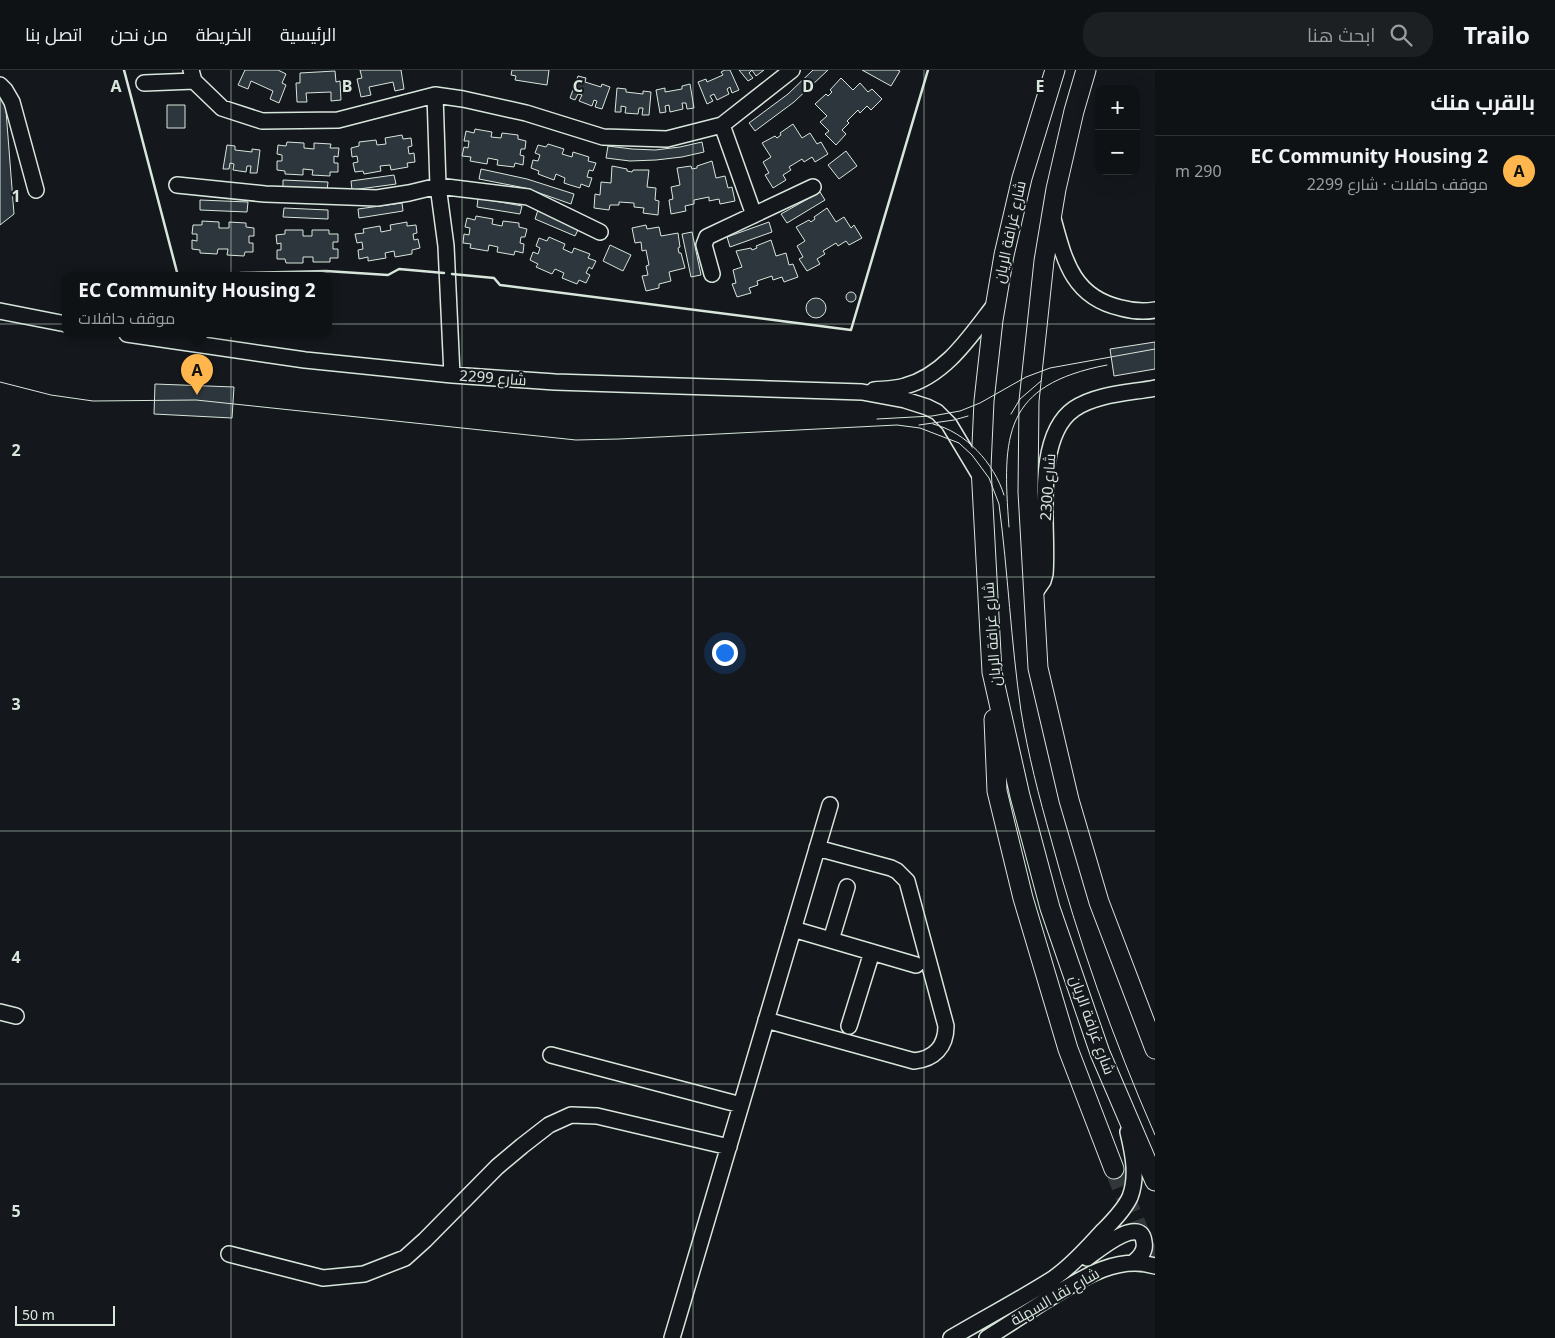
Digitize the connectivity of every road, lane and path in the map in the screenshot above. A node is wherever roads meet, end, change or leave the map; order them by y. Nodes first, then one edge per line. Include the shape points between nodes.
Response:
1 (792, 70) edge
2 (1055, 70) edge
3 (1086, 70) edge
4 (192, 75) edge
5 (144, 83) dead end
6 (0, 85) edge
7 (435, 95) junction
8 (722, 125) junction
9 (177, 185) dead end
10 (438, 186) junction
11 (813, 186) dead end
12 (36, 190) dead end
13 (1052, 214) junction
14 (754, 215) junction
15 (600, 232) dead end
16 (712, 274) dead end
17 (996, 303) junction
18 (1155, 310) edge
19 (0, 311) edge
20 (62, 323) edge
21 (148, 337) edge
22 (452, 375) junction
23 (1155, 388) edge
24 (862, 392) junction
25 (982, 479) junction
26 (1034, 594) junction
27 (992, 672) junction
28 (830, 805) dead end
29 (817, 848) junction
30 (847, 887) dead end
31 (793, 929) junction
32 (831, 940) junction
33 (872, 952) junction
34 (916, 965) dead end
35 (0, 1012) edge
36 (16, 1016) dead end
37 (766, 1020) junction
38 (849, 1026) dead end
39 (1150, 1026) edge
40 (1155, 1049) edge
41 (550, 1055) dead end
42 (1116, 1091) junction
43 (741, 1105) junction
44 (729, 1147) junction
45 (1114, 1169) tunnel mouth
46 (1155, 1181) edge
47 (229, 1254) dead end
48 (1134, 1262) junction
49 (1155, 1266) edge
50 (1055, 1277) junction
51 (672, 1338) edge
52 (951, 1338) edge
53 (987, 1338) edge

1 - 8 street
2 - 17 main road, شارع غرافة الريان via 1022,178
3 - 13 main road
4 - 5 street
4 - 7 street via 222,108 262,121 338,120
6 - 12 street via 12,102
7 - 8 street via 526,113 603,137 667,139
7 - 10 street
8 - 14 street
9 - 10 street via 265,194 377,198
10 - 15 street via 528,197
10 - 22 street via 446,246
11 - 14 street
13 - 18 street via 1064,256 1078,284 1106,305 1129,310
13 - 26 main road via 1029,401 1028,492
14 - 16 street via 707,237 704,245
17 - 24 street, شارع 2299 via 963,346 934,373 905,386
17 - 25 main road, شارع غرافة الريان via 984,401
19 - 20 street
21 - 22 street, شارع 2299 via 305,360
22 - 24 street, شارع 2299 via 555,382
23 - 26 street, شارع 2300 via 1094,400 1073,410 1061,421 1048,458 1045,574
24 - 25 street, شارع 2299 via 905,400 937,412 949,424
25 - 27 main road, شارع غرافة الريان
26 - 39 main road via 1038,668 1069,800 1099,902
27 - 42 main road, شارع غرافة الريان via 1050,908
27 - 45 main road via 997,791 1023,898 1068,1050
28 - 29 street
29 - 31 street
29 - 37 street via 891,868 907,881 946,1035 938,1051 923,1060 914,1061
30 - 32 street
31 - 32 street
31 - 37 street
32 - 33 street
33 - 34 street
33 - 38 street
35 - 36 street
37 - 43 street
39 - 40 main road
41 - 43 street
42 - 46 main road, شارع غرافة الريان
42 - 50 street, شارع نقا السهلة via 1134,1159 1134,1181 1129,1198 1100,1235
43 - 44 street
44 - 47 street via 597,1116 571,1115 550,1125 509,1157 405,1258 364,1274 323,1278
44 - 51 street
48 - 49 street, شارع نقا السهلة
48 - 50 street via 1144,1249 1144,1241 1134,1231 1115,1238
48 - 53 street, شارع نقا السهلة via 1106,1268 1075,1282
50 - 52 street, شارع نقا السهلة

